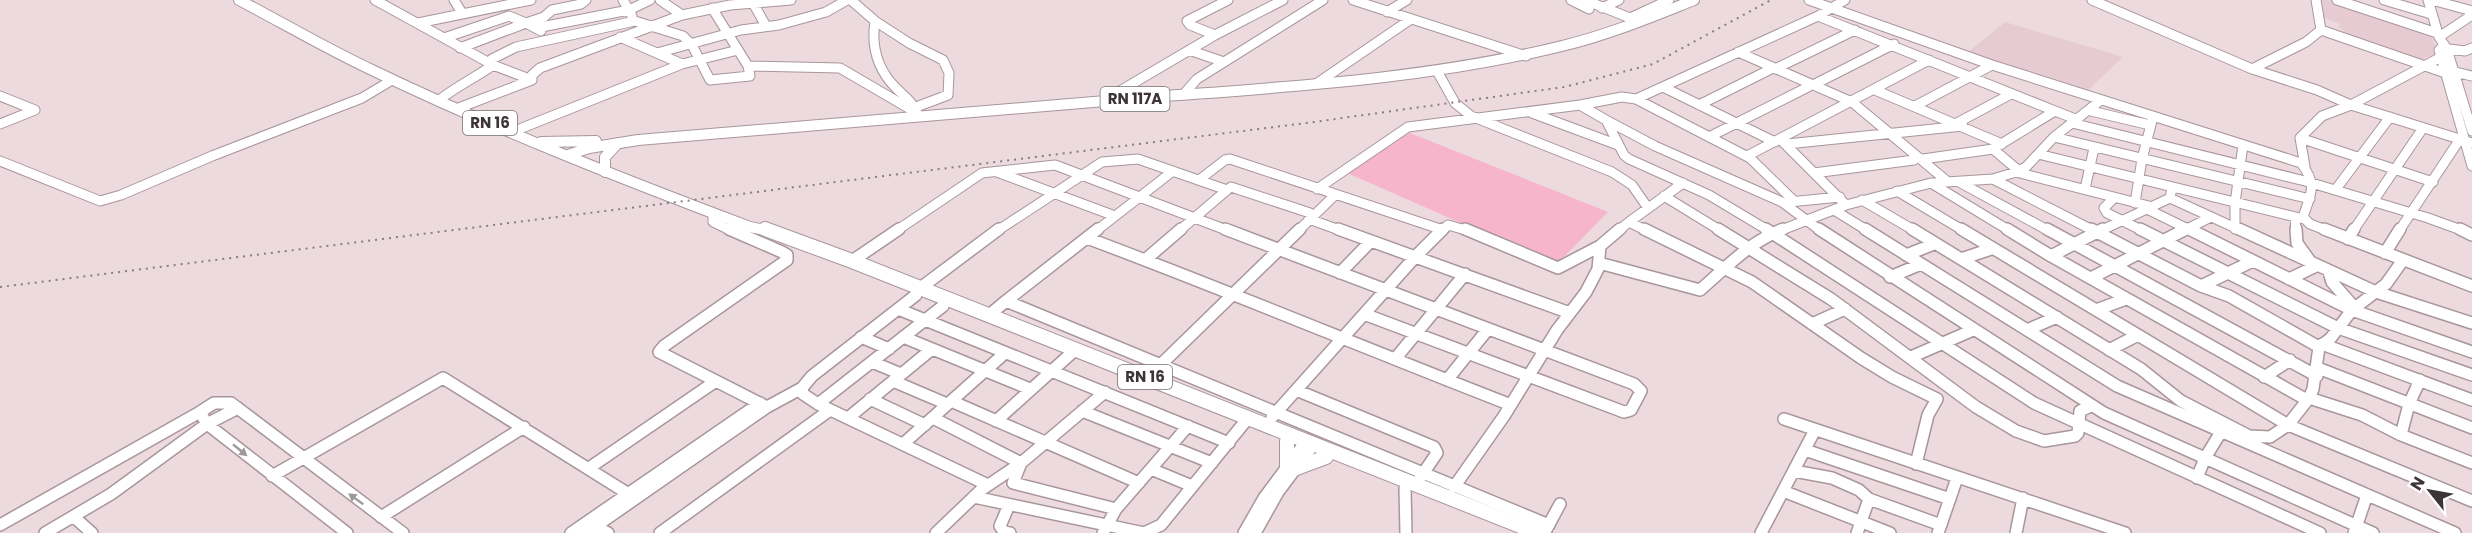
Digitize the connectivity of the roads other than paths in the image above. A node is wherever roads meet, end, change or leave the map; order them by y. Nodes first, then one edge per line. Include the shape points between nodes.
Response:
1 (239, 0) edge
2 (375, 0) edge
3 (454, 0) edge
4 (531, 0) edge
5 (549, 0) edge
6 (597, 0) edge
7 (623, 0) edge
8 (650, 0) edge
9 (660, 0) edge
10 (791, 0) edge
11 (849, 0) edge
12 (1228, 0) edge
13 (1283, 0) edge
14 (1323, 0) edge
15 (1353, 0) edge
16 (1407, 0) edge
17 (1571, 0) edge
18 (1585, 0) edge
19 (1619, 0) edge
20 (1669, 0) edge
21 (1694, 0) edge
22 (1809, 0) edge
23 (1845, 0) edge
24 (2092, 0) edge
25 (2316, 0) edge
26 (2337, 0) edge
27 (2384, 0) edge
28 (2430, 0) edge
29 (505, 2) edge
30 (583, 2) edge
31 (753, 3) junction
32 (712, 8) junction
33 (1602, 8) junction
34 (1833, 8) junction
35 (629, 9) junction
36 (552, 10) junction
37 (2472, 11) edge
38 (1388, 12) junction
39 (462, 13) junction
40 (2431, 14) junction
41 (682, 15) junction
42 (2472, 15) edge
43 (1818, 16) junction
44 (586, 19) junction
45 (1411, 20) junction
46 (635, 21) junction
47 (875, 21) junction
48 (418, 23) junction
49 (526, 23) junction
50 (766, 26) junction
51 (647, 27) junction
52 (536, 28) junction
53 (1627, 28) junction
54 (592, 29) junction
55 (1855, 30) junction
56 (2322, 30) junction
57 (728, 35) junction
58 (1215, 35) junction
59 (1910, 36) junction
60 (620, 37) junction
61 (551, 38) junction
62 (444, 39) junction
63 (2440, 42) junction
64 (692, 45) junction
65 (1892, 45) junction
66 (460, 48) junction
67 (2472, 48) edge
68 (738, 50) junction
69 (1190, 50) junction
70 (1736, 53) junction
71 (657, 54) junction
72 (1526, 56) junction
73 (2441, 57) junction
74 (700, 60) junction
75 (1929, 60) junction
76 (1224, 62) junction
77 (682, 64) junction
78 (493, 65) junction
79 (1992, 65) junction
80 (748, 66) junction
81 (2420, 66) junction
82 (1772, 69) junction
83 (2252, 69) junction
84 (1437, 71) junction
85 (2453, 75) junction
86 (1970, 76) junction
87 (2472, 76) edge
88 (392, 80) junction
89 (532, 80) junction
90 (1316, 84) junction
91 (1810, 86) junction
92 (1663, 87) junction
93 (1875, 90) junction
94 (2011, 94) junction
95 (1183, 95) junction
96 (0, 96) edge
97 (1636, 99) junction
98 (2101, 100) junction
99 (2454, 100) junction
100 (438, 101) junction
101 (1103, 101) junction
102 (2468, 103) edge
103 (1850, 104) junction
104 (1580, 105) junction
105 (1699, 105) junction
106 (2351, 105) junction
107 (1915, 106) junction
108 (456, 109) junction
109 (2055, 111) junction
110 (2091, 111) junction
111 (917, 112) junction
112 (1528, 112) junction
113 (2390, 117) junction
114 (1474, 118) junction
115 (1606, 120) junction
116 (2152, 121) junction
117 (2075, 122) junction
118 (1736, 123) junction
119 (0, 124) edge
120 (1960, 125) junction
121 (2423, 128) junction
122 (512, 132) junction
123 (2467, 132) edge
124 (1889, 135) junction
125 (2054, 136) junction
126 (1709, 137) junction
127 (2300, 138) junction
128 (536, 142) junction
129 (1781, 142) junction
130 (2145, 142) junction
131 (617, 143) junction
132 (1618, 145) junction
133 (2243, 145) junction
134 (1997, 146) junction
135 (2094, 148) junction
136 (2038, 154) junction
137 (568, 155) junction
138 (1747, 156) junction
139 (2359, 157) junction
140 (2142, 159) junction
141 (1918, 160) junction
142 (0, 161) edge
143 (2241, 165) junction
144 (2305, 165) junction
145 (2472, 166) edge
146 (2089, 167) junction
147 (994, 170) junction
148 (2396, 170) junction
149 (1173, 171) junction
150 (605, 172) junction
151 (2018, 172) junction
152 (1814, 173) junction
153 (1082, 175) junction
154 (1993, 179) junction
155 (1199, 180) junction
156 (1942, 180) junction
157 (2139, 180) junction
158 (2240, 182) junction
159 (2313, 182) junction
160 (2433, 182) junction
161 (1683, 183) junction
162 (1317, 189) junction
163 (2085, 189) junction
164 (2336, 189) junction
165 (1227, 190) junction
166 (1897, 191) junction
167 (1054, 193) junction
168 (2171, 193) junction
169 (1335, 195) junction
170 (1664, 196) junction
171 (1139, 197) junction
172 (2114, 198) junction
173 (2310, 199) junction
174 (1862, 200) junction
175 (1794, 201) junction
176 (1843, 201) junction
177 (2373, 201) junction
178 (1782, 202) junction
179 (2135, 203) junction
180 (2235, 203) junction
181 (2147, 207) junction
182 (1648, 208) junction
183 (1834, 210) junction
184 (713, 214) junction
185 (2412, 214) junction
186 (1115, 216) junction
187 (2211, 217) junction
188 (1195, 218) junction
189 (2299, 218) junction
190 (1309, 219) junction
191 (1805, 220) junction
192 (2123, 220) junction
193 (1629, 222) junction
194 (750, 227) junction
195 (2186, 228) junction
196 (2235, 229) junction
197 (1443, 230) junction
198 (1774, 234) junction
199 (2098, 234) junction
200 (2472, 235) edge
201 (1087, 238) junction
202 (2348, 239) junction
203 (2163, 240) junction
204 (1371, 241) junction
205 (1934, 244) junction
206 (1600, 246) junction
207 (2074, 246) junction
208 (1747, 248) junction
209 (1991, 249) junction
210 (1275, 250) junction
211 (2385, 253) junction
212 (2138, 254) junction
213 (1906, 255) junction
214 (2051, 256) junction
215 (1415, 257) junction
216 (1961, 259) junction
217 (1145, 260) junction
218 (2403, 260) junction
219 (852, 261) junction
220 (2253, 261) junction
221 (1599, 263) junction
222 (1921, 264) junction
223 (2314, 265) junction
224 (2113, 266) junction
225 (1726, 268) junction
226 (2330, 272) junction
227 (1340, 273) junction
228 (2229, 273) junction
229 (1465, 274) junction
230 (1890, 277) junction
231 (2091, 278) junction
232 (2289, 279) junction
233 (2472, 285) edge
234 (2201, 286) junction
235 (1386, 290) junction
236 (918, 292) junction
237 (1232, 292) junction
238 (2376, 292) junction
239 (2126, 299) junction
240 (1006, 301) junction
241 (943, 306) junction
242 (898, 309) junction
243 (1845, 309) junction
244 (2353, 309) junction
245 (1437, 310) junction
246 (2096, 310) junction
247 (1570, 313) junction
248 (1364, 314) junction
249 (988, 316) junction
250 (2057, 317) junction
251 (925, 320) junction
252 (2472, 323) edge
253 (1812, 324) junction
254 (2338, 328) junction
255 (1488, 329) junction
256 (1973, 330) junction
257 (2027, 330) junction
258 (1416, 334) junction
259 (2138, 335) junction
260 (861, 337) junction
261 (903, 338) junction
262 (1341, 339) junction
263 (1945, 343) junction
264 (2321, 346) junction
265 (889, 349) junction
266 (932, 349) junction
267 (1544, 350) junction
268 (2109, 350) junction
269 (2472, 352) edge
270 (1005, 353) junction
271 (1071, 353) junction
272 (1468, 354) junction
273 (1911, 357) junction
274 (1395, 359) junction
275 (2290, 360) junction
276 (872, 362) junction
277 (1159, 364) junction
278 (1052, 370) junction
279 (984, 371) junction
280 (1931, 372) junction
281 (2317, 372) junction
282 (2472, 375) edge
283 (897, 377) junction
284 (1529, 377) junction
285 (2264, 377) junction
286 (1147, 378) junction
287 (1447, 380) junction
288 (2420, 380) junction
289 (716, 381) junction
290 (802, 388) junction
291 (1030, 389) junction
292 (1296, 390) junction
293 (1105, 392) junction
294 (870, 399) junction
295 (1936, 399) junction
296 (2308, 399) junction
297 (2472, 400) edge
298 (949, 403) junction
299 (2409, 404) junction
300 (764, 405) junction
301 (1511, 405) junction
302 (2091, 406) junction
303 (824, 407) junction
304 (1082, 411) junction
305 (1276, 412) junction
306 (204, 418) junction
307 (848, 418) junction
308 (1784, 419) dead end
309 (996, 420) junction
310 (929, 421) junction
311 (1244, 423) junction
312 (2079, 424) junction
313 (1266, 425) junction
314 (2288, 425) junction
315 (1188, 426) junction
316 (524, 427) junction
317 (2224, 428) junction
318 (2472, 428) edge
319 (1815, 430) junction
320 (2401, 435) junction
321 (1287, 441) junction
322 (1045, 442) junction
323 (1229, 443) junction
324 (903, 444) junction
325 (1308, 445) junction
326 (1172, 446) junction
327 (1805, 450) junction
328 (1326, 456) junction
329 (301, 458) junction
330 (2205, 458) junction
331 (1021, 463) junction
332 (1212, 463) junction
333 (2472, 463) edge
334 (1916, 464) junction
335 (589, 468) junction
336 (1290, 468) junction
337 (1151, 469) junction
338 (1794, 471) junction
339 (272, 476) junction
340 (1957, 478) junction
341 (2197, 478) junction
342 (1415, 482) junction
343 (1139, 483) junction
344 (988, 485) junction
345 (1192, 486) junction
346 (1454, 487) junction
347 (1783, 491) junction
348 (2367, 495) junction
349 (632, 496) junction
350 (974, 497) junction
351 (2023, 498) junction
352 (1869, 499) junction
353 (1950, 500) junction
354 (2472, 501) edge
355 (1560, 504) dead end
356 (1009, 505) junction
357 (1116, 509) junction
358 (74, 516) junction
359 (381, 517) junction
360 (0, 525) edge
361 (1859, 528) edge
362 (1105, 529) edge
363 (1940, 529) edge
364 (2355, 529) edge
365 (591, 530) edge
366 (1543, 530) edge
367 (45, 533) edge
368 (92, 533) edge
369 (347, 533) edge
370 (403, 533) edge
371 (571, 533) edge
372 (608, 533) edge
373 (660, 533) edge
374 (936, 533) edge
375 (1010, 533) edge
376 (1244, 533) edge
377 (1255, 533) edge
378 (1406, 533) edge
379 (1515, 533) edge
380 (1761, 533) edge
381 (1890, 533) edge
382 (2016, 533) edge
383 (2125, 533) edge
384 (2320, 533) edge
385 (2373, 533) edge
386 (2455, 533) edge

1 - 88 main road, RN 16
2 - 48 street
3 - 39 street
4 - 29 street
5 - 36 street
6 - 30 street
7 - 35 street
8 - 35 street
9 - 41 street
10 - 31 street
11 - 47 street
11 - 50 street via 826,12
12 - 58 street via 1187,21
13 - 58 street
14 - 76 street
15 - 38 street
16 - 38 street
17 - 53 street
18 - 33 street
19 - 33 street
20 - 33 street via 1630,18
21 - 53 main road, RN 117A
22 - 34 street
23 - 34 street
24 - 83 street
25 - 56 street
26 - 63 street
27 - 40 street
28 - 37 street
28 - 40 street
29 - 39 street
30 - 36 street
30 - 44 street
31 - 32 street
31 - 50 street
32 - 41 street
32 - 57 street
34 - 43 street
34 - 59 street
35 - 44 street
35 - 46 street
36 - 49 street
38 - 45 street
39 - 48 street
40 - 63 street
41 - 51 street
42 - 63 street
43 - 55 street
43 - 70 street
44 - 52 street
44 - 54 street
45 - 72 street
45 - 90 street
46 - 51 street
46 - 54 street
47 - 111 street via 872,40 878,65
47 - 111 street via 947,65 948,95
48 - 62 street
49 - 52 street
49 - 62 street via 509,16
49 - 66 street
50 - 57 street
51 - 60 street
51 - 64 street via 681,34
52 - 61 street
53 - 72 main road, RN 117A
54 - 61 street
55 - 65 street
55 - 82 street
56 - 81 street
56 - 83 street
57 - 64 street
57 - 68 street
58 - 69 street
59 - 65 street
59 - 79 street
60 - 71 street
60 - 89 street via 540,68
61 - 78 street via 497,55 492,59
62 - 66 street
63 - 67 street via 2465,51
63 - 73 street
63 - 85 street
64 - 71 street
64 - 74 street
65 - 75 street
65 - 91 street
66 - 78 street
68 - 74 street
68 - 80 street
69 - 76 street
69 - 101 street
70 - 82 street
70 - 92 street
71 - 77 street
72 - 84 main road, RN 117A
73 - 81 street
73 - 85 street
74 - 77 street
74 - 80 street via 712,81 749,76
75 - 86 street
75 - 93 street
76 - 95 street via 1191,84
77 - 122 street
78 - 89 street
78 - 100 street
79 - 86 street
79 - 98 street
80 - 111 street via 840,68
81 - 85 street
81 - 106 street
82 - 91 street
82 - 105 street
83 - 106 street
84 - 90 main road, RN 117A
84 - 114 street via 1455,103
85 - 87 street
85 - 99 street
85 - 102 street
86 - 94 street
86 - 107 street
88 - 100 main road, RN 16
88 - 142 street via 362,99 110,199 93,200
89 - 108 street
90 - 95 main road, RN 117A
91 - 103 street
91 - 118 street
92 - 97 street
92 - 105 street
93 - 103 street
93 - 107 street
94 - 109 street
94 - 120 street
95 - 101 main road, RN 117A
96 - 119 street via 35,110
97 - 104 street via 1622,97
97 - 126 street
98 - 110 street
98 - 116 street
99 - 102 street
99 - 123 street
100 - 108 main road, RN 16
101 - 111 main road, RN 117A
102 - 123 street
103 - 124 street
103 - 129 street
104 - 112 street
104 - 115 street
105 - 118 street
106 - 113 street
106 - 127 street via 2322,115
107 - 120 street
108 - 122 main road, RN 16
109 - 117 street
109 - 134 street
110 - 116 street
110 - 117 street
111 - 131 main road, RN 117A
112 - 114 street
112 - 132 street
113 - 121 street
113 - 139 street
114 - 162 street via 1406,128
114 - 182 street via 1612,172 1632,185
115 - 132 street
115 - 178 street
116 - 130 street
116 - 133 street
117 - 125 street
117 - 130 street
118 - 126 street
118 - 129 street
120 - 124 street
120 - 134 street
121 - 123 street
121 - 148 street
122 - 128 main road, RN 16
123 - 145 street
123 - 160 street
124 - 129 street
124 - 141 street
125 - 135 street
125 - 136 street
126 - 138 street
127 - 139 street
127 - 144 street
128 - 131 main road
128 - 137 main road, RN 16
129 - 138 street
129 - 152 street
130 - 140 street
130 - 143 street
131 - 137 main road, RN 117A
131 - 150 main road via 605,157
132 - 161 street via 1629,159
133 - 143 street
133 - 144 street
134 - 141 street
134 - 151 street
135 - 140 street
135 - 146 street
136 - 146 street
136 - 151 street
137 - 150 main road, RN 16
138 - 175 street
139 - 148 street
139 - 164 street
140 - 157 street
140 - 158 street
141 - 152 street
141 - 156 street
143 - 158 street
143 - 159 street
144 - 159 street
146 - 157 street
146 - 163 street
147 - 153 street via 1054,165
147 - 167 street
147 - 219 street via 975,178
148 - 160 street
148 - 177 street
149 - 153 street via 1133,158 1104,161
149 - 155 street
149 - 171 street
150 - 184 main road, RN 16
151 - 154 street
151 - 163 street
152 - 176 street
153 - 167 street
153 - 171 street
154 - 156 street
154 - 199 street
155 - 162 street via 1228,159
155 - 165 street
156 - 166 street
156 - 207 street
156 - 214 street
157 - 168 street
157 - 179 street
158 - 173 street
158 - 180 street
159 - 164 street
159 - 173 street
160 - 185 street
161 - 170 street
161 - 198 street
162 - 169 street
163 - 172 street
164 - 177 street
165 - 188 street
165 - 190 street via 1231,187 1303,210 1310,213
166 - 174 street
166 - 209 street
167 - 186 street
167 - 236 street
168 - 180 street
168 - 181 street
168 - 187 street
169 - 190 street
169 - 197 street
170 - 182 street
170 - 208 street
171 - 186 street
171 - 188 street
172 - 179 street
172 - 192 street via 2103,210
173 - 189 street
174 - 176 street
174 - 205 street
175 - 176 street
175 - 178 street
176 - 183 street
177 - 185 street
177 - 202 street
178 - 191 street
179 - 181 street
180 - 189 street
180 - 196 street
181 - 192 street
181 - 195 street
182 - 193 street
183 - 191 street
183 - 213 street
184 - 194 main road, RN 16
184 - 289 street via 716,224 787,255 787,260 660,349 663,355
185 - 200 street via 2437,219
185 - 211 street
186 - 201 street
187 - 195 street
187 - 196 street
188 - 210 street
188 - 217 street
189 - 202 street
189 - 223 street via 2297,243
190 - 204 street
190 - 210 street
191 - 198 street
191 - 230 street
192 - 199 street
192 - 203 street
193 - 206 street
193 - 225 street
194 - 219 main road, RN 16
194 - 236 main road, RN 16 via 753,233
195 - 203 street
195 - 220 street
196 - 223 street
197 - 206 street via 1457,226 1555,268
197 - 215 street
198 - 208 street
198 - 263 street
199 - 207 street
199 - 212 street
201 - 217 street
201 - 240 street
202 - 211 street
203 - 212 street
203 - 228 street
204 - 215 street
204 - 227 street
205 - 213 street
205 - 216 street
206 - 221 street
207 - 214 street
207 - 224 street
208 - 225 street
208 - 243 street
209 - 216 street
209 - 246 street
210 - 227 street
210 - 237 street
211 - 218 street
212 - 224 street
212 - 234 street
213 - 222 street
214 - 231 street
215 - 229 street
215 - 235 street
216 - 250 street
217 - 237 street
218 - 233 street
218 - 238 street
219 - 236 main road, RN 16
220 - 228 street
220 - 232 street
221 - 225 street via 1698,290
221 - 247 street via 1586,292
222 - 230 street
222 - 257 street
223 - 226 street
223 - 232 street
224 - 231 street
224 - 275 street
225 - 253 street
226 - 238 street
226 - 244 street via 2332,282
227 - 235 street
228 - 234 street
228 - 254 street
229 - 245 street
229 - 247 street
230 - 256 street
231 - 239 street
232 - 244 street
234 - 264 street via 2229,296
235 - 245 street
235 - 248 street
236 - 241 main road, RN 16
236 - 242 street
236 - 249 main road, RN 16
237 - 262 street
237 - 277 street
238 - 244 street
238 - 252 street
239 - 246 street
239 - 285 street
240 - 249 street
240 - 277 street
241 - 251 street
241 - 271 main road, RN 16
242 - 251 street
242 - 260 street
243 - 253 street
243 - 273 street
244 - 254 street
244 - 269 street
245 - 255 street
245 - 258 street
246 - 259 street
247 - 267 street
248 - 258 street
248 - 262 street
249 - 271 main road, RN 16
250 - 257 street
250 - 268 street
251 - 261 street
251 - 270 street
253 - 295 street via 1892,377
254 - 264 street
254 - 282 street
255 - 267 street
255 - 272 street
256 - 263 street
256 - 302 street
257 - 317 street via 2117,386
258 - 272 street
258 - 274 street
259 - 268 street
259 - 314 street
260 - 265 street
260 - 290 street
261 - 265 street
261 - 266 street
262 - 274 street
262 - 292 street
263 - 273 street
263 - 312 street via 2024,397
264 - 281 street
264 - 288 street
265 - 276 street
266 - 279 street
266 - 283 street
267 - 284 street
267 - 284 street via 1634,384 1641,393 1627,412
268 - 317 street
270 - 278 street
270 - 279 street
271 - 278 street
271 - 286 main road, RN 16
271 - 311 main road, RN 16
272 - 284 street
272 - 287 street
273 - 280 street
274 - 287 street
275 - 281 street
275 - 285 street
276 - 283 street
276 - 303 street
277 - 286 street
277 - 305 street
278 - 291 street
278 - 293 street
279 - 291 street
279 - 298 street
280 - 295 street
280 - 312 street via 1977,407 2038,440 2075,436
281 - 296 street
281 - 299 street
283 - 294 street
283 - 298 street
284 - 301 street
285 - 296 street
286 - 313 main road, RN 16
287 - 301 street
288 - 297 street
288 - 299 street
289 - 300 street
289 - 335 street
290 - 300 street
290 - 303 street via 803,394
291 - 309 street
292 - 305 street
292 - 342 street via 1434,447 1437,453
293 - 304 street
293 - 315 street
294 - 307 street
294 - 310 street
295 - 334 street
296 - 314 street
296 - 320 street via 2362,415
298 - 309 street
298 - 310 street
299 - 318 street
299 - 320 street
300 - 349 street
301 - 346 street
302 - 312 street via 2080,411
302 - 330 street
303 - 307 street
303 - 373 street
304 - 322 street
304 - 326 street
305 - 313 street
305 - 342 street
306 - 329 street via 238,408
306 -> 339 street
306 - 358 street via 111,494
306 - 360 street
307 - 324 street
308 - 319 street
309 - 322 street
310 - 324 street
310 - 331 street
311 - 321 main road, RN 16
311 - 323 street
312 - 341 street
313 - 325 main road, RN 16
314 - 317 street via 2278,434 2261,438
314 - 354 street
315 - 323 street
315 - 326 street
316 - 329 street via 443,378
316 - 335 street
316 - 359 street
317 - 330 street
317 - 348 street
319 - 327 street
319 - 334 street
320 - 333 street
321 - 325 main road, RN 16
321 - 336 main road
322 - 331 street
322 - 343 street
323 - 332 street
324 - 344 street
325 - 328 main road, RN 16
325 - 336 street
325 - 342 main road, RN 16
326 - 332 street
326 - 337 street
327 - 338 street
327 - 353 street
328 - 336 main road
328 - 342 main road, RN 16
329 - 339 street
359 -> 329 street
330 - 341 street
330 - 364 street
331 - 344 street
331 - 357 street via 1013,483
332 - 345 street
334 - 340 street
335 - 349 street
336 - 376 street via 1264,498
336 - 377 street
337 - 343 street
337 - 345 street
338 - 347 street
338 - 352 street via 1832,478
339 - 369 street
340 - 351 street
340 - 353 street
341 - 384 street
342 - 346 street
342 - 366 main road, RN 16
342 - 378 street
342 - 379 main road, RN 16
343 - 357 street
344 - 350 street
345 - 362 street via 1153,530
346 - 366 street
347 - 361 street
347 - 380 street
348 - 364 street
348 - 386 street
349 - 365 street
349 - 371 street
350 - 356 street
350 - 374 street
351 - 382 street
351 - 383 street
352 - 361 street
352 - 363 street
353 - 363 street
355 - 366 street
356 - 362 street
356 - 375 street via 1000,526
357 - 362 street
358 - 367 street
358 - 368 street
359 - 370 street
361 - 381 street
364 - 385 street
365 - 372 street

